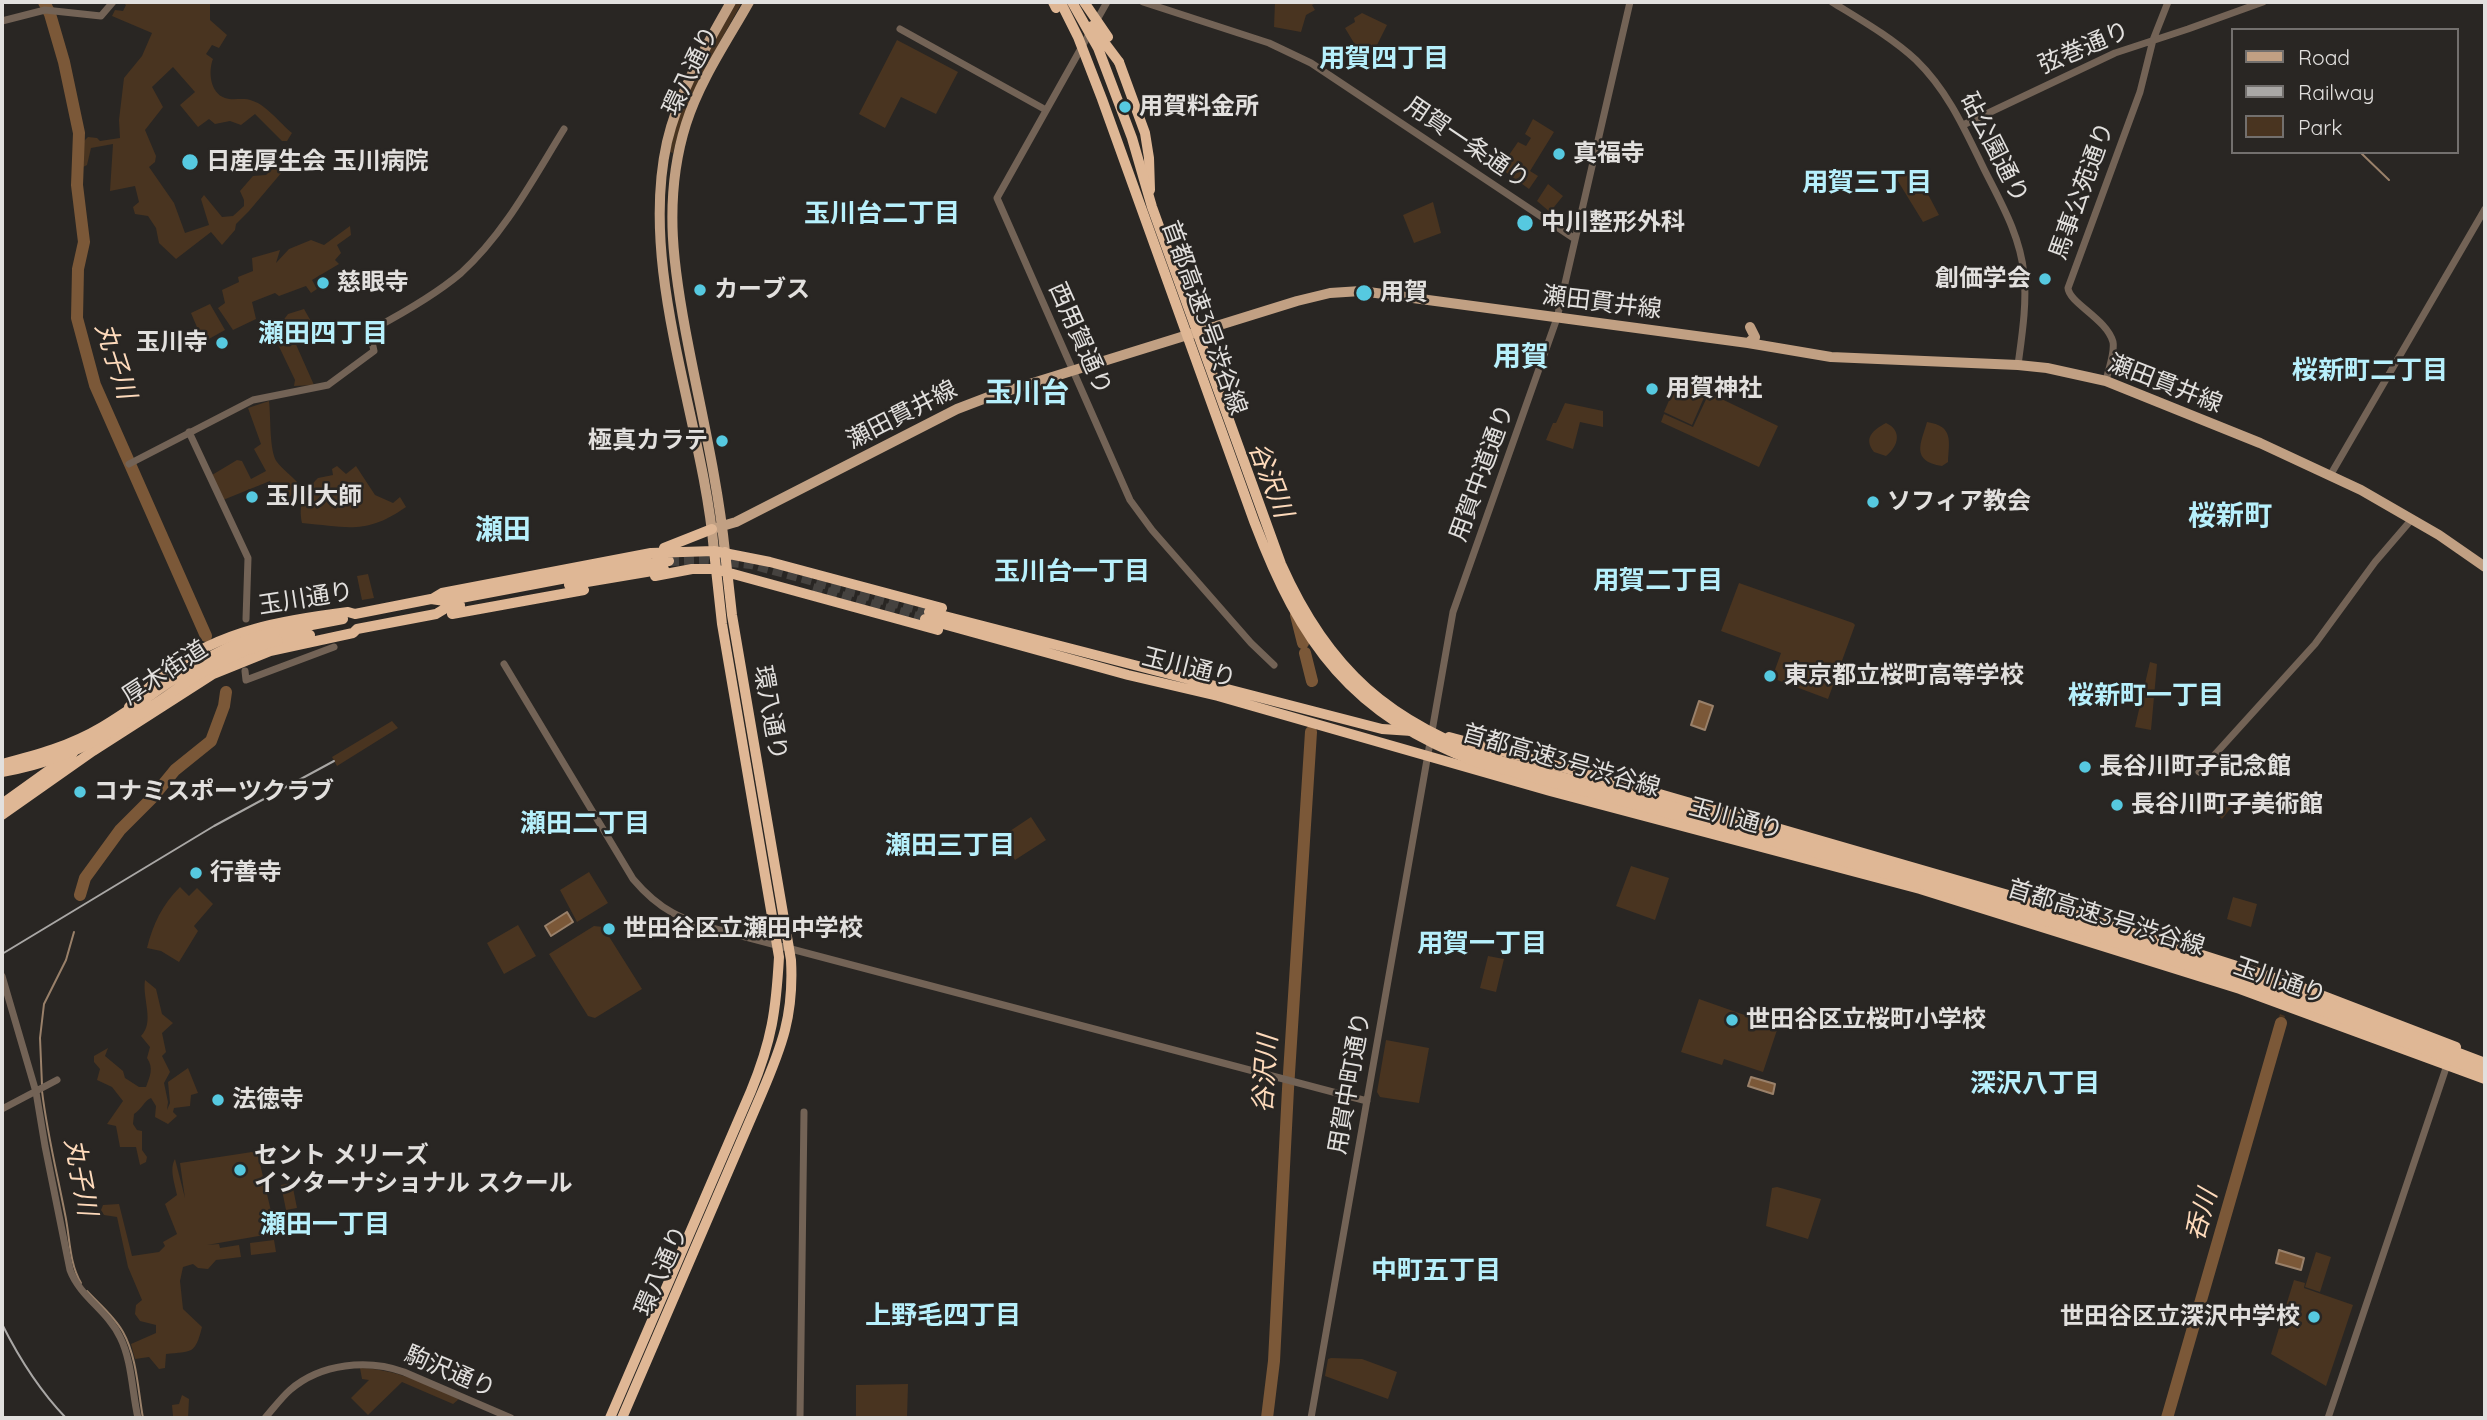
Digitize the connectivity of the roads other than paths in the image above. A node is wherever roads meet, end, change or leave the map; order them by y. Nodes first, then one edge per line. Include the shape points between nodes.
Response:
1 (113, 2) edge
2 (731, 2) edge
3 (749, 2) edge
4 (1053, 2) edge
5 (1061, 2) edge
6 (1072, 2) edge
7 (1084, 2) edge
8 (1107, 2) edge
9 (1143, 2) edge
10 (1630, 2) edge
11 (1832, 2) edge
12 (2168, 2) edge
13 (2263, 2) edge
14 (2, 21) edge
15 (900, 29) dead end
16 (2153, 40) junction
17 (1119, 62) junction
18 (1102, 99) junction
19 (1046, 110) junction
20 (1963, 125) junction
21 (564, 129) dead end
22 (1152, 207) junction
23 (2485, 209) edge
24 (1575, 239) junction
25 (1557, 318) junction
26 (1750, 327) dead end
27 (1748, 343) junction
28 (2018, 365) junction
29 (1073, 371) junction
30 (2106, 381) junction
31 (189, 432) junction
32 (132, 463) dead end
33 (2331, 474) junction
34 (2412, 519) junction
35 (717, 527) junction
36 (720, 552) junction
37 (651, 553) junction
38 (770, 562) junction
39 (671, 563) junction
40 (2485, 567) edge
41 (721, 570) junction
42 (745, 577) junction
43 (765, 583) junction
44 (729, 594) junction
45 (431, 599) junction
46 (355, 614) junction
47 (927, 616) tunnel mouth
48 (246, 619) dead end
49 (357, 629) junction
50 (1004, 636) junction
51 (277, 637) junction
52 (334, 647) dead end
53 (504, 664) dead end
54 (1273, 665) dead end
55 (245, 671) dead end
56 (1431, 732) junction
57 (1428, 754) junction
58 (2, 764) edge
59 (2, 772) edge
60 (2199, 772) dead end
61 (2, 804) edge
62 (2, 815) edge
63 (777, 945) junction
64 (789, 948) junction
65 (2, 976) edge
66 (2485, 1058) edge
67 (2485, 1063) edge
68 (2447, 1065) junction
69 (2485, 1073) edge
70 (2485, 1079) edge
71 (57, 1080) dead end
72 (36, 1091) junction
73 (1367, 1101) junction
74 (2, 1109) edge
75 (804, 1112) dead end
76 (724, 1167) junction
77 (138, 1418) edge
78 (265, 1418) edge
79 (511, 1418) edge
80 (610, 1418) edge
81 (622, 1418) edge
82 (800, 1418) edge
83 (1311, 1418) edge
84 (2328, 1418) edge

1 - 14 street via 101,16 45,10
2 - 35 main road, 環八通り via 680,100 665,153 659,205 664,280
3 - 35 main road, 環八通り via 693,104 671,198 673,263
4 - 18 highway, bridge
5 - 18 highway, 首都高速3号渋谷線, bridge
6 - 17 highway, bridge
6 - 22 highway, 首都高速3号渋谷線, bridge via 1102,59
7 - 17 highway, bridge via 1104,29
8 - 19 street, 西用賀通り
9 - 24 street, 用賀一条通り via 1269,43 1311,63
10 - 24 street, 用賀中道通り
11 - 20 street, 砧公園通り via 1912,56 1941,89
12 - 16 street, 馬事公苑通り
13 - 16 street, 弦巻通り
15 - 19 street
16 - 20 street, 弦巻通り via 2115,53
16 - 30 street, 馬事公苑通り via 2140,92 2068,288 2071,297 2100,321 2111,338
17 - 22 highway, bridge via 1145,133
18 - 69 highway, 首都高速3号渋谷線, bridge via 1282,588 1326,659 1390,718 1433,744 1479,763 1813,852 2076,930 2283,995
19 - 29 street, 西用賀通り via 997,198
20 - 28 street, 砧公園通り via 2011,222 2022,260 2025,299
21 - 31 street via 526,194 478,255 438,291 375,328 374,351 328,385 253,400
22 - 67 highway, 首都高速3号渋谷線, bridge via 1290,585 1340,662 1408,720 1501,761 1815,844 2233,970
23 - 33 street
24 - 25 street, 用賀中道通り
25 - 27 main road, 瀬田貫井線
25 - 29 main road, 瀬田貫井線 via 1371,292 1330,293
25 - 56 street, 用賀中道通り via 1453,612
26 - 27 main road via 1755,337
27 - 28 main road, 瀬田貫井線 via 1831,357
28 - 30 main road, 瀬田貫井線
29 - 35 main road, 瀬田貫井線 via 990,396 736,522
29 - 54 street, 西用賀通り via 1137,512
30 - 33 main road, 瀬田貫井線
31 - 32 street
31 - 48 street via 248,558
33 - 34 main road, 瀬田貫井線
34 - 40 main road, 瀬田貫井線
34 - 60 street via 2309,650
35 - 36 main road, 環八通り
35 - 37 highway
36 - 38 highway
36 - 39 highway
36 - 41 highway, 環八通り
37 - 39 highway
37 - 45 highway via 442,593
38 - 43 highway via 760,570
38 - 50 highway via 940,608
39 - 41 highway
39 - 45 highway, 玉川通り via 629,566 445,601
39 - 49 highway, 玉川通り via 461,612
41 - 42 highway
41 - 44 highway, 環八通り
41 - 63 highway, 環八通り via 722,624
42 - 43 highway
42 - 44 highway via 734,583
43 - 50 highway via 987,642
44 - 64 highway, 環八通り
45 - 46 highway, 玉川通り
46 - 51 highway, 厚木街道
46 - 61 highway, 玉川通り via 260,626 200,650 163,675 98,736
47 - 50 highway, 玉川通り
49 - 51 highway, 厚木街道
49 - 62 highway, 玉川通り via 270,651 213,674
50 - 56 highway, 玉川通り via 1382,729
50 - 57 highway, 玉川通り
51 - 58 highway, 厚木街道, bridge via 242,642 201,660 85,737
51 - 59 highway, 厚木街道, bridge via 206,668 90,744 39,764
52 - 55 street via 246,680
53 - 63 street via 633,878 652,900 685,920
56 - 57 street, 用賀中道通り
56 - 66 highway, 玉川通り via 1653,791 2067,912 2312,990
57 - 68 highway, 玉川通り via 1973,905 2240,989
57 - 73 street, 用賀中町通り
63 - 64 street
63 - 76 highway, 環八通り via 778,989 770,1039
64 - 73 street
64 - 76 highway, 環八通り via 792,988 785,1034
65 - 72 street
68 - 70 highway, 玉川通り
68 - 84 street
71 - 72 street
72 - 74 street
72 - 77 street via 70,1270 79,1288 120,1335
73 - 83 street, 用賀中町通り
75 - 82 street
76 - 80 highway, 環八通り
76 - 81 highway, 環八通り
78 - 79 street, 駒沢通り via 301,1382 335,1368 370,1365 404,1372

